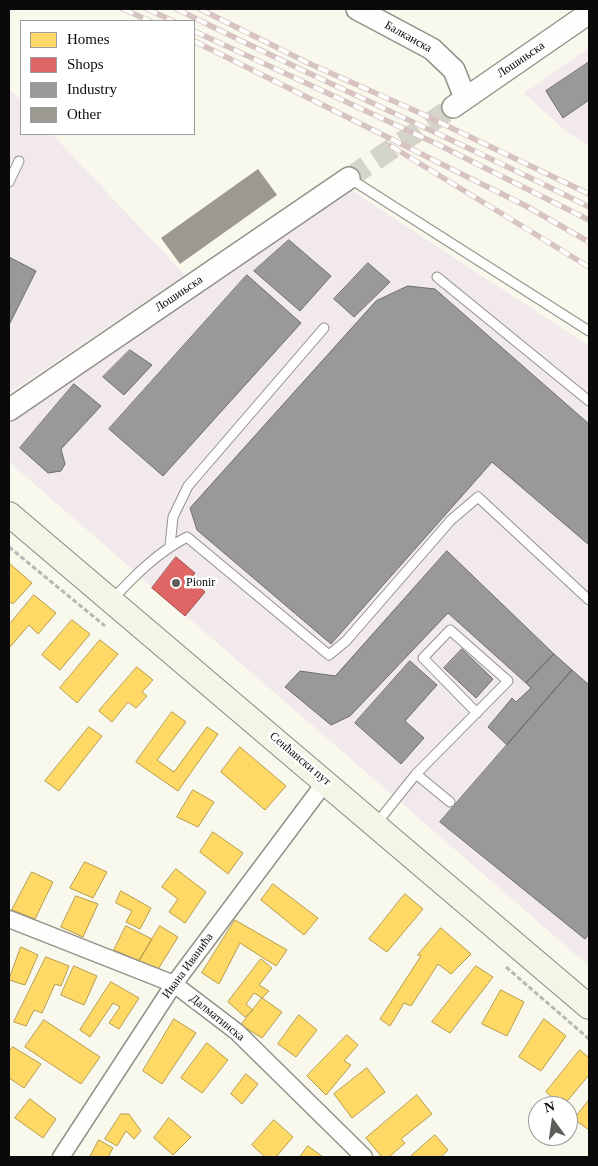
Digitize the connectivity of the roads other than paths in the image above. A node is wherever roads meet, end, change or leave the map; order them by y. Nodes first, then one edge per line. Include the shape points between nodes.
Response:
1 (357, 9) edge
2 (589, 13) edge
3 (459, 103) joint
4 (19, 161) dead end
5 (350, 178) joint
6 (9, 182) edge
7 (436, 276) dead end
8 (324, 328) dead end
9 (589, 331) edge
10 (589, 401) edge
11 (9, 410) edge
12 (9, 514) edge
13 (170, 546) junction
14 (111, 600) junction
15 (589, 600) edge
16 (476, 713) junction
17 (416, 774) junction
18 (326, 781) junction
19 (450, 802) dead end
20 (376, 824) junction
21 (9, 919) edge
22 (174, 984) junction
23 (589, 1007) edge
24 (61, 1157) edge
25 (364, 1157) edge

1 - 3 street, Балканска via 432,49 454,70
2 - 3 street, Лошињска
4 - 6 lane
5 - 9 lane
5 - 11 street, Лошињска
7 - 10 lane
8 - 13 lane via 188,486 173,517
12 - 14 main road, Сенћански пут
13 - 14 lane
13 - 15 lane via 187,537 329,655 346,641 451,520 478,497
14 - 18 main road, Сенћански пут
16 - 16 lane via 508,681 450,630 423,658
16 - 17 lane
17 - 19 lane
17 - 20 lane
18 - 20 main road, Сенћански пут
18 - 22 street, Ивана Иванића
20 - 23 main road, Сенћански пут
21 - 22 street, Далматинска
22 - 24 street, Ивана Иванића
22 - 25 street, Далматинска via 237,1032

